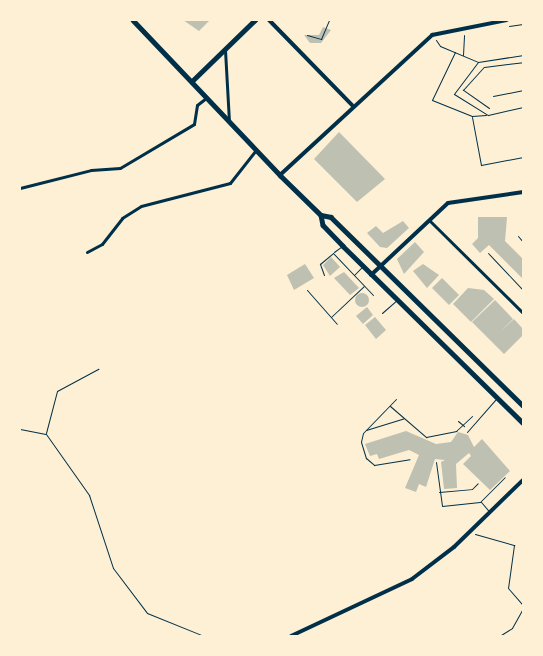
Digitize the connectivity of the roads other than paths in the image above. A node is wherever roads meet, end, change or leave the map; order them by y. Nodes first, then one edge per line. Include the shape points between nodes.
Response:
1 (133, 20) edge
2 (255, 20) edge
3 (269, 20) edge
4 (329, 20) edge
5 (507, 20) edge
6 (307, 35) dead end
7 (225, 50) junction
8 (523, 62) edge
9 (192, 81) junction
10 (207, 97) junction
11 (352, 105) junction
12 (489, 108) dead end
13 (229, 121) junction
14 (256, 150) junction
15 (280, 175) junction
16 (20, 188) edge
17 (523, 192) edge
18 (321, 215) junction
19 (429, 220) junction
20 (518, 236) dead end
21 (523, 242) edge
22 (343, 246) junction
23 (87, 252) dead end
24 (333, 253) junction
25 (488, 253) dead end
26 (362, 266) junction
27 (380, 266) junction
28 (371, 274) junction
29 (324, 275) dead end
30 (354, 275) junction
31 (364, 286) junction
32 (307, 290) dead end
33 (523, 290) edge
34 (373, 295) dead end
35 (397, 300) junction
36 (382, 313) dead end
37 (523, 314) edge
38 (331, 317) junction
39 (337, 324) dead end
40 (98, 369) dead end
41 (497, 399) junction
42 (523, 406) edge
43 (523, 423) edge
44 (20, 429) edge
45 (468, 431) road end
46 (46, 434) junction
47 (436, 462) dead end
48 (505, 477) dead end
49 (523, 480) edge
50 (478, 483) dead end
51 (438, 492) junction
52 (480, 502) junction
53 (490, 512) junction
54 (204, 636) edge
55 (291, 636) edge

1 - 9 main road
2 - 7 main road
3 - 11 street
4 - 6 lane via 321,39
5 - 11 street via 432,35
7 - 9 main road
7 - 13 street
8 - 12 lane via 484,67 463,90
9 - 10 main road
10 - 13 main road
10 - 16 street via 197,105 194,124 140,158 116,169 91,170
11 - 15 street
13 - 14 main road
14 - 15 main road
14 - 23 street via 230,183 141,206 122,218 102,244
15 - 18 main road
17 - 19 street via 458,200
18 - 22 main road via 323,225
18 - 27 main road via 331,217
19 - 27 street
19 - 37 street
20 - 21 lane
22 - 24 lane
22 - 26 main road
24 - 29 lane via 320,264
24 - 30 lane
25 - 33 lane
26 - 28 main road
26 - 30 lane
27 - 28 street
27 - 42 main road
28 - 35 main road
30 - 31 lane
31 - 34 lane
31 - 38 lane
32 - 38 lane
35 - 36 lane
35 - 41 main road
38 - 39 lane
40 - 46 lane via 57,391
41 - 43 main road
41 - 45 lane
44 - 46 lane
46 - 54 lane via 89,495 113,568 136,600 147,613
47 - 51 lane
48 - 52 lane
49 - 53 street
50 - 51 lane via 472,488
51 - 52 lane via 442,506
52 - 53 lane
53 - 55 street via 412,579

